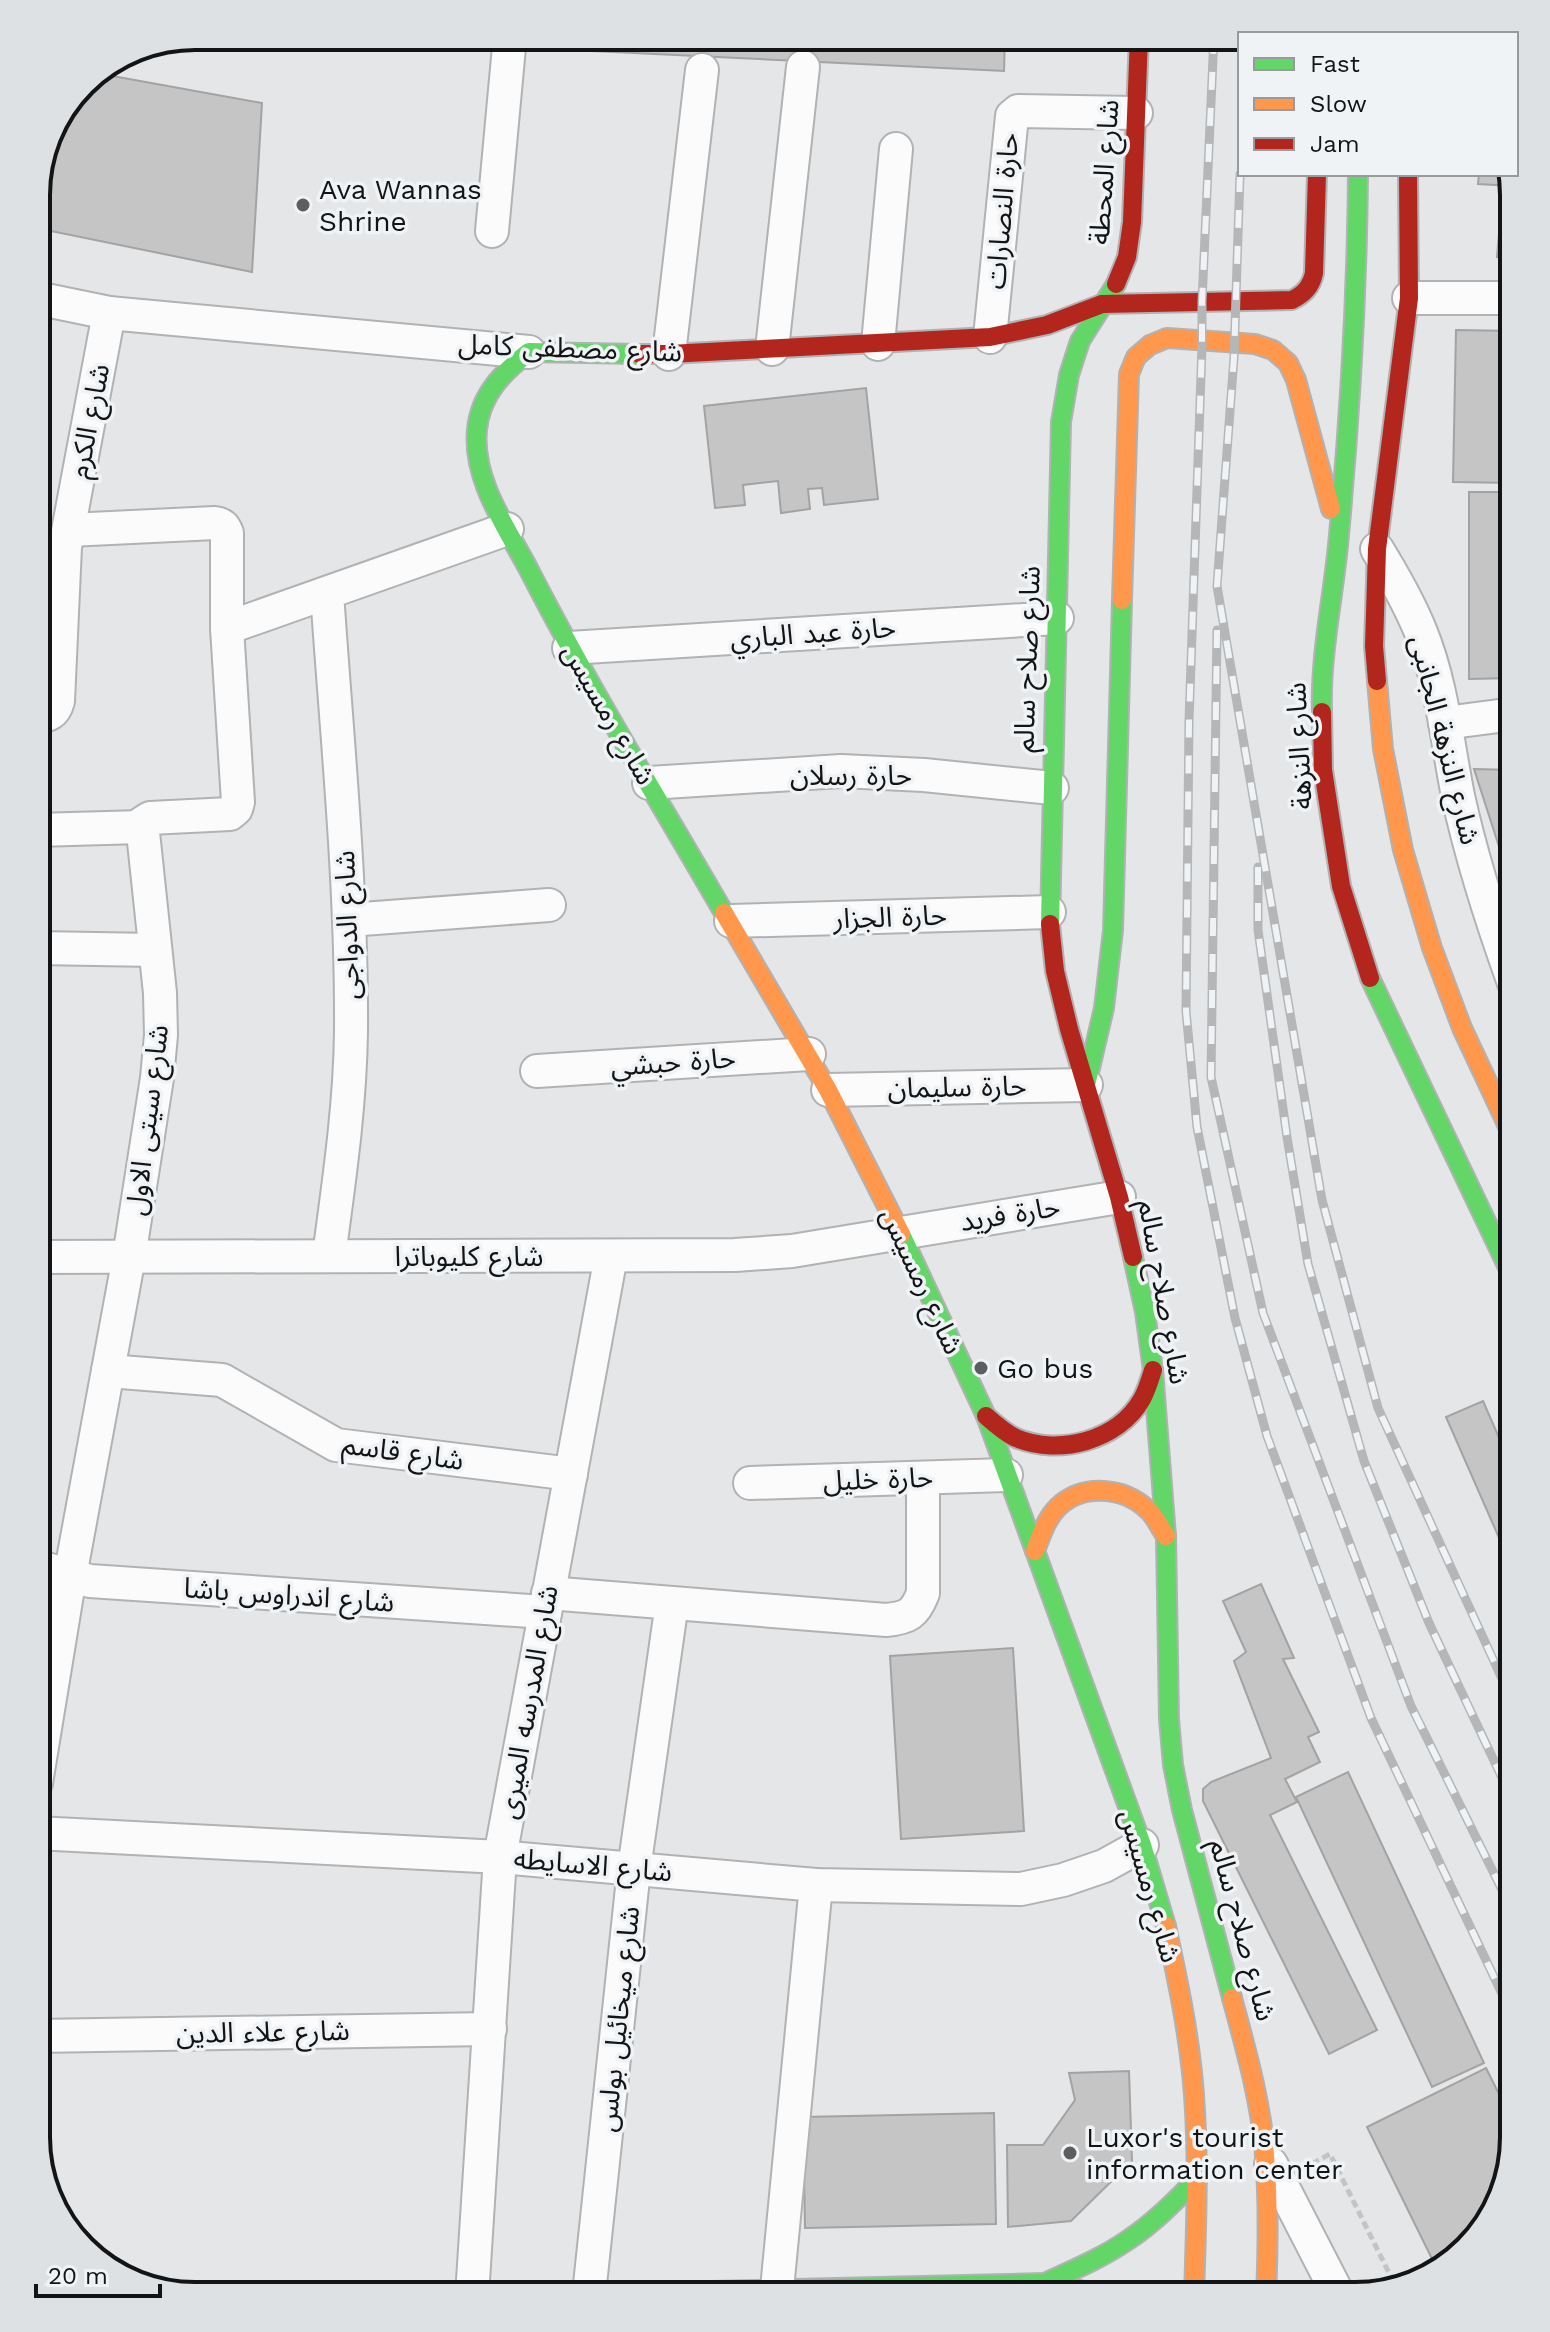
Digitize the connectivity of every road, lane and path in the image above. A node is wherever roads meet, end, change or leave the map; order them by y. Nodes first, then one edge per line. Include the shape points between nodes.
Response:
1 (509, 50) edge
2 (1138, 50) edge
3 (803, 67) dead end
4 (702, 70) dead end
5 (1136, 113) junction
6 (896, 149) dead end
7 (1317, 176) edge
8 (1358, 176) edge
9 (1408, 176) edge
10 (492, 231) dead end
11 (1409, 298) junction
12 (1500, 298) edge
13 (50, 301) edge
14 (1102, 304) junction
15 (109, 313) junction
16 (990, 337) junction
17 (878, 344) junction
18 (772, 349) junction
19 (529, 352) junction
20 (669, 354) junction
21 (507, 529) junction
22 (1339, 539) junction
23 (57, 541) edge
24 (1377, 549) junction
25 (327, 593) junction
26 (1057, 618) junction
27 (227, 628) junction
28 (569, 648) junction
29 (50, 714) edge
30 (1500, 716) edge
31 (1445, 723) junction
32 (649, 783) junction
33 (1052, 788) junction
34 (142, 827) junction
35 (50, 830) edge
36 (549, 905) dead end
37 (1049, 912) junction
38 (349, 920) junction
39 (731, 921) junction
40 (1500, 941) edge
41 (50, 948) edge
42 (155, 950) junction
43 (809, 1054) junction
44 (537, 1071) dead end
45 (1086, 1085) junction
46 (828, 1090) junction
47 (1500, 1109) edge
48 (1119, 1197) junction
49 (900, 1232) junction
50 (1500, 1249) edge
51 (329, 1256) junction
52 (611, 1256) junction
53 (50, 1257) edge
54 (129, 1257) junction
55 (1153, 1370) junction
56 (108, 1371) junction
57 (986, 1416) junction
58 (571, 1474) junction
59 (1006, 1475) junction
60 (923, 1478) junction
61 (750, 1483) dead end
62 (1166, 1536) junction
63 (1035, 1551) junction
64 (50, 1570) edge
65 (70, 1576) junction
66 (546, 1602) junction
67 (672, 1603) junction
68 (50, 1698) edge
69 (50, 1834) edge
70 (1142, 1845) junction
71 (500, 1857) junction
72 (634, 1869) junction
73 (816, 1885) junction
74 (490, 2029) junction
75 (50, 2036) edge
76 (1265, 2152) junction
77 (1198, 2178) junction
78 (1280, 2181) junction
79 (1392, 2277) edge
80 (473, 2282) edge
81 (590, 2282) edge
82 (778, 2282) edge
83 (1047, 2282) edge
84 (1194, 2282) edge
85 (1267, 2282) edge
86 (1332, 2282) edge

1 - 10 street
2 - 5 main road, شارع المحطة
3 - 18 street
4 - 20 street
5 - 14 main road, شارع المحطة via 1129,252
5 - 16 street, حارة النصارات via 1018,111 1012,116
6 - 17 street
7 - 14 main road via 1315,267 1305,294 1292,300
8 - 22 main road, شارع النزهة
9 - 11 main road
11 - 12 street
11 - 24 main road
13 - 15 street, شارع مصطفى كامل
14 - 16 main road, شارع مصطفى كامل via 1029,331
14 - 26 main road, شارع صلاح سالم via 1085,331 1065,390
15 - 19 street, شارع مصطفى كامل
15 - 23 street, شارع الكرم
16 - 17 main road, شارع مصطفى كامل
17 - 18 main road, شارع مصطفى كامل
18 - 20 main road, شارع مصطفى كامل
19 - 20 main road, شارع مصطفى كامل
19 - 21 main road, شارع رمسيس via 495,382 477,424 479,469
21 - 25 street
21 - 28 main road, شارع رمسيس
22 - 45 main road via 1288,363 1255,344 1167,338 1136,357 1129,374 1113,930 1104,1008
22 - 50 main road, شارع النزهة via 1321,679 1323,770 1341,886
23 - 27 street via 221,524 227,533
23 - 29 street, شارع الكرم via 58,701
24 - 31 street, شارع النزهة الجانبى via 1421,632
24 - 47 main road via 1374,646 1383,749 1403,850 1426,950
25 - 27 street
25 - 38 street, شارع الدواجى
26 - 28 street, حارة عبد الباري
26 - 33 main road, شارع صلاح سالم
27 - 34 street via 236,809 224,815 150,818
28 - 32 main road, شارع رمسيس
30 - 31 street
31 - 40 street, شارع النزهة الجانبى via 1476,868
32 - 33 street, حارة رسلان via 841,771
32 - 39 main road, شارع رمسيس
33 - 37 main road, شارع صلاح سالم
34 - 35 street
34 - 42 street, شارع سيتى الاول
36 - 38 street
37 - 39 street, حارة الجزار
37 - 45 main road, شارع صلاح سالم via 1055,971
38 - 51 street, شارع الدواجى via 351,1033 344,1145
39 - 43 main road, شارع رمسيس
41 - 42 street
42 - 54 street, شارع سيتى الاول via 160,1049
43 - 44 street, حارة حبشي
43 - 46 main road, شارع رمسيس
45 - 46 street, حارة سليمان
45 - 48 main road, شارع صلاح سالم
46 - 49 main road, شارع رمسيس
48 - 49 street, حارة فريد
48 - 55 main road, شارع صلاح سالم
49 - 52 street, شارع كليوباترا via 792,1251
49 - 57 main road, شارع رمسيس
51 - 52 street, شارع كليوباترا
51 - 54 street, شارع كليوباترا
52 - 58 street, شارع المدرسه الميرى
53 - 54 street, شارع كليوباترا
54 - 56 street, شارع سيتى الاول
55 - 57 main road via 1140,1402 1116,1428 1084,1444 1048,1447 1014,1437
55 - 62 main road, شارع صلاح سالم
56 - 58 street, شارع قاسم via 222,1380 336,1445
56 - 65 street, شارع سيتى الاول
57 - 59 main road, شارع رمسيس
58 - 66 street, شارع المدرسه الميرى
59 - 60 street, حارة خليل
59 - 63 main road, شارع رمسيس
60 - 61 street, حارة خليل
60 - 67 street, شارع اندراوس باشا via 923,1593 917,1608 903,1618
62 - 63 main road via 1148,1511 1125,1493 1095,1489 1067,1498 1047,1520
62 - 76 main road, شارع صلاح سالم via 1173,1765 1245,2046
63 - 70 main road, شارع رمسيس
64 - 65 street, شارع اندراوس باشا
65 - 66 street, شارع اندراوس باشا via 111,1583
65 - 68 street, شارع سيتى الاول
66 - 67 street, شارع اندراوس باشا
66 - 71 street, شارع المدرسه الميرى
67 - 72 street, شارع ميخائيل بولس
69 - 71 street, شارع الاسايطه
70 - 73 street, شارع الاسايطه via 1104,1866 1021,1889
70 - 77 main road, شارع رمسيس via 1184,2009
71 - 72 street, شارع الاسايطه
71 - 74 street, شارع المدرسه الميرى
72 - 73 street, شارع الاسايطه
72 - 81 street, شارع ميخائيل بولس
73 - 82 street
74 - 75 street, شارع علاء الدين
74 - 80 street, شارع المدرسه الميرى
76 - 78 street
76 - 85 main road, شارع صلاح سالم
77 - 83 main road via 1129,2240
77 - 84 main road, شارع رمسيس
78 - 79 path via 1330,2154
78 - 86 street

